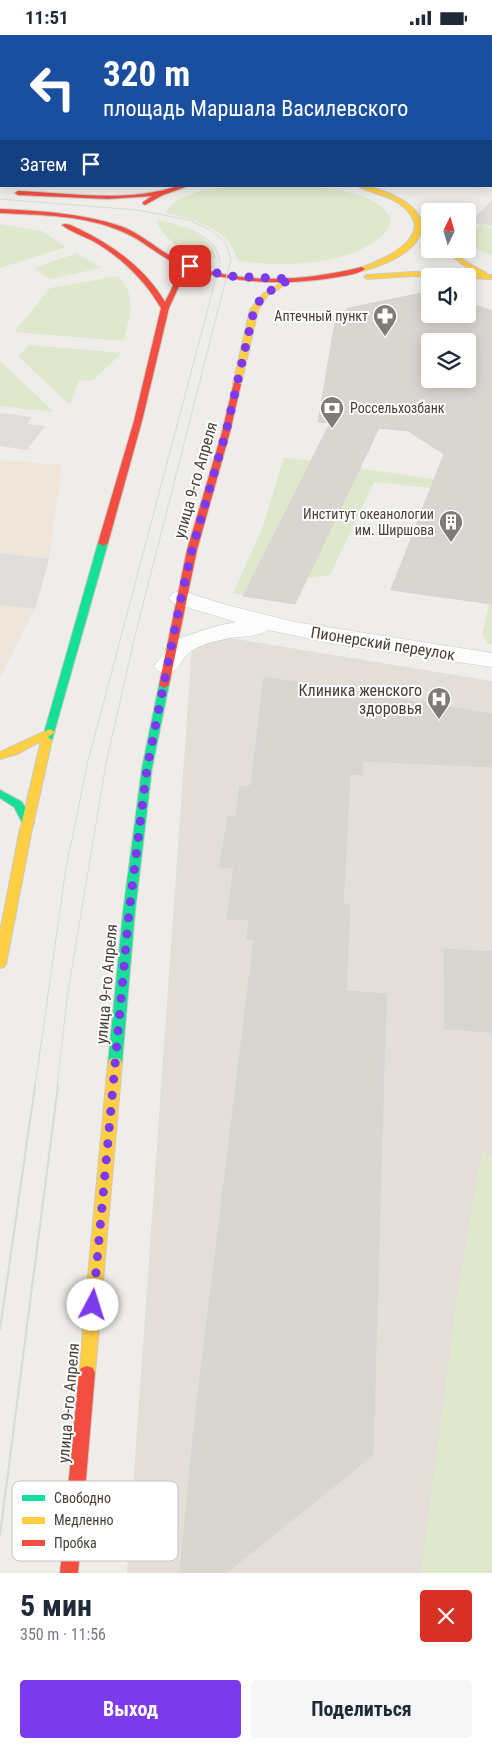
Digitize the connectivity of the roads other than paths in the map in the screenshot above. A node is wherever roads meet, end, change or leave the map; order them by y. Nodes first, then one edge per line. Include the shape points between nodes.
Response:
1 (126, 187) edge
2 (183, 187) edge
3 (364, 187) edge
4 (395, 187) edge
5 (410, 193) dead end
6 (161, 194) junction
7 (0, 211) edge
8 (130, 233) junction
9 (458, 258) edge
10 (176, 261) junction
11 (449, 265) dead end
12 (369, 267) junction
13 (491, 278) edge
14 (291, 279) junction
15 (165, 308) junction
16 (254, 310) junction
17 (181, 598) junction
18 (275, 626) junction
19 (492, 660) edge
20 (166, 666) junction
21 (50, 732) junction
22 (0, 755) edge
23 (0, 793) edge
24 (28, 823) junction
25 (0, 964) edge
26 (77, 1481) edge

1 - 6 main road via 10,193 108,197
2 - 6 main road
3 - 12 main road via 396,199 409,208 419,227 418,243
4 - 5 main road
6 - 8 main road via 144,204
7 - 8 main road via 76,217
7 - 15 main road via 62,223 108,247 144,275 159,293
8 - 10 main road via 148,247
9 - 13 main road
10 - 14 main road via 228,276
10 - 15 main road via 179,276 174,295
11 - 13 main road
12 - 13 main road via 413,267
12 - 14 main road
13 - 16 main road via 436,273 388,274 296,292
14 - 16 main road, улица 9-го Апреля via 273,289
15 - 21 main road via 142,409
16 - 17 main road, улица 9-го Апреля via 226,432
17 - 18 street, Пионерский переулок
17 - 20 main road, улица 9-го Апреля
18 - 19 street, Пионерский переулок
18 - 20 street, Пионерский переулок via 225,631 183,645
20 - 26 main road, улица 9-го Апреля via 147,768 129,912
21 - 22 main road via 13,752
21 - 24 main road
23 - 24 main road via 18,805
24 - 25 main road

